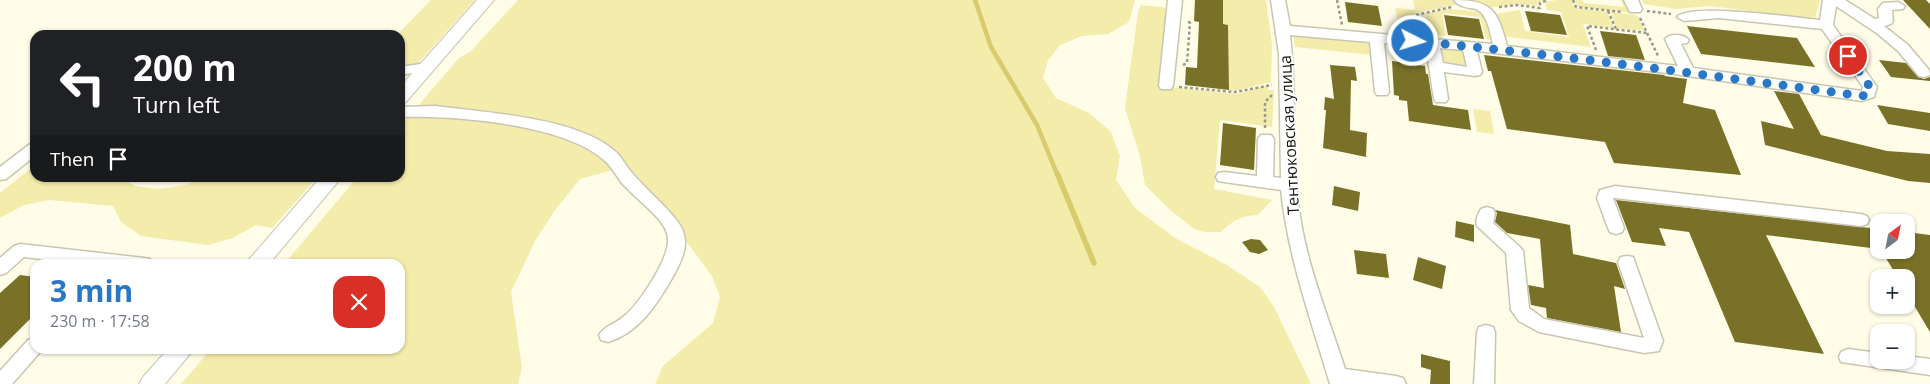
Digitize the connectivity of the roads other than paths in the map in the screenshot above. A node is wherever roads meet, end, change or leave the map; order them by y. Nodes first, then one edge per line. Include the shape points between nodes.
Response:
1 (486, 0) edge
2 (1176, 0) edge
3 (1278, 0) edge
4 (1830, 0) edge
5 (1836, 0) edge
6 (1464, 2) edge
7 (1898, 6) dead end
8 (1684, 16) road end
9 (1408, 22) road end
10 (1872, 24) junction
11 (1826, 25) junction
12 (1284, 30) junction
13 (1377, 38) junction
14 (1682, 40) dead end
15 (1413, 41) junction
16 (1432, 43) junction
17 (1469, 46) junction
18 (1502, 50) junction
19 (428, 67) junction
20 (1436, 67) junction
21 (405, 70) edge
22 (1688, 72) junction
23 (1924, 73) dead end
24 (1166, 86) road end
25 (405, 92) edge
26 (1382, 92) dead end
27 (1441, 99) dead end
28 (405, 112) edge
29 (1266, 138) road end
30 (30, 152) edge
31 (0, 176) edge
32 (1224, 177) dead end
33 (328, 182) edge
34 (1265, 182) junction
35 (1289, 185) junction
36 (1487, 213) dead end
37 (1861, 220) dead end
38 (1616, 228) dead end
39 (100, 259) edge
40 (260, 259) edge
41 (1627, 262) dead end
42 (0, 268) edge
43 (1486, 332) dead end
44 (608, 335) dead end
45 (30, 351) edge
46 (178, 354) edge
47 (1848, 357) dead end
48 (1930, 367) edge
49 (1338, 380) edge
50 (0, 384) edge
51 (151, 384) edge
52 (1396, 384) edge
53 (1484, 384) edge

1 - 19 main road
2 - 24 street
3 - 12 street, Тентюковская улица
4 - 11 street
5 - 10 street
6 - 18 street via 1491,14
7 - 10 street via 1888,6 1885,9 1886,21
8 - 11 street via 1719,14
9 - 15 street
10 - 23 street via 1903,48
11 - 22 street via 1870,87 1869,94 1862,96
12 - 13 street
12 - 35 street, Тентюковская улица via 1288,72
13 - 15 street
13 - 26 street
14 - 22 street via 1672,39
15 - 16 street
16 - 17 street
16 - 20 street
17 - 18 street
17 - 20 street via 1475,72
18 - 22 street
19 - 21 street
19 - 25 main road
20 - 27 street
28 - 44 street via 436,111 533,124 570,134 611,157 673,226 677,240 674,256 648,300 630,322
29 - 34 street
30 - 31 street
32 - 34 street
33 - 40 main road
34 - 35 street
35 - 49 street, Тентюковская улица via 1300,252
36 - 41 street via 1484,221 1489,232 1514,252 1520,310 1525,316 1539,325 1655,348
37 - 38 street via 1615,192 1606,194 1606,198
39 - 42 street via 20,250
43 - 53 street
45 - 50 street
46 - 51 main road
47 - 48 street
49 - 52 street

